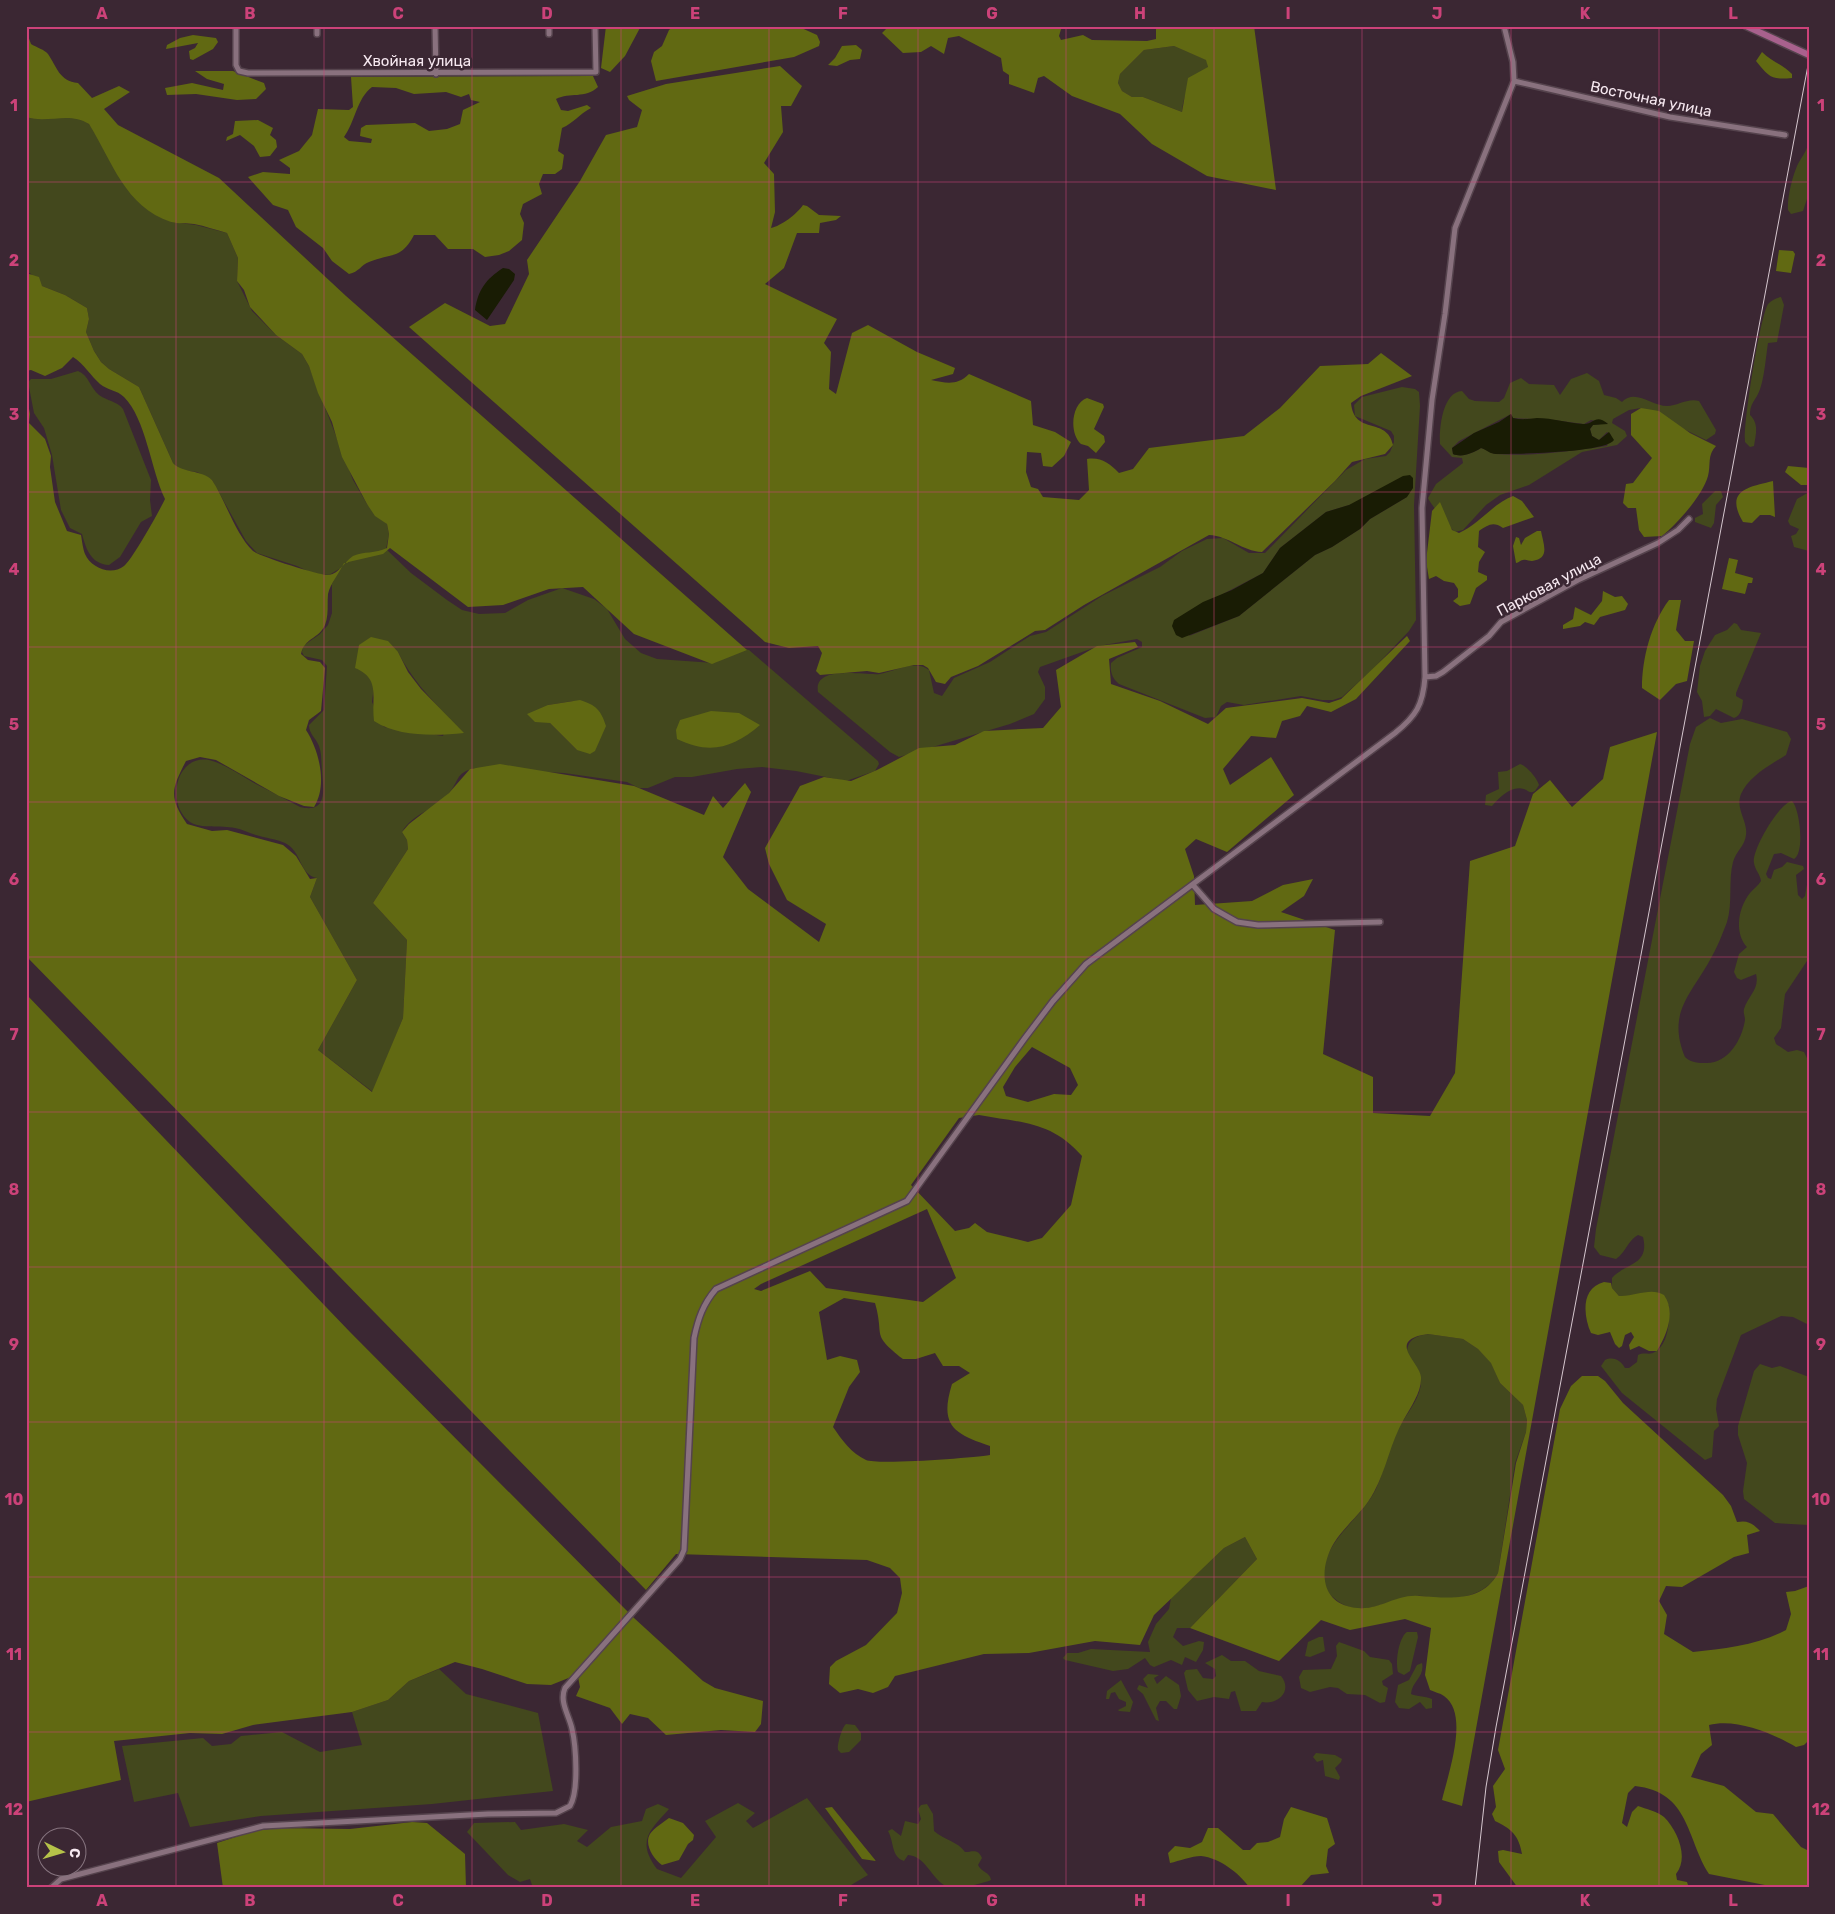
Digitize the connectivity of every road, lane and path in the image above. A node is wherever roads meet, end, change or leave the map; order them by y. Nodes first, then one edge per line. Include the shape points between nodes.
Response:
1 (236, 26) edge
2 (317, 26) edge
3 (435, 26) edge
4 (549, 26) edge
5 (595, 26) edge
6 (1504, 26) edge
7 (1746, 26) edge
8 (317, 34) dead end
9 (549, 34) dead end
10 (1809, 55) edge
11 (436, 74) junction
12 (1514, 81) junction
13 (1785, 135) dead end
14 (1689, 519) dead end
15 (1425, 676) junction
16 (1193, 885) junction
17 (1380, 922) dead end
18 (51, 1888) edge

1 - 11 street, Хвойная улица via 236,65 239,72
2 - 8 street
3 - 11 street
4 - 9 street
5 - 11 street, Хвойная улица via 596,72
6 - 12 street via 1514,62
7 - 10 main road
12 - 13 street, Восточная улица via 1670,117
12 - 15 street via 1455,228 1432,400 1422,508
14 - 15 street, Парковая улица via 1658,544 1578,580 1501,622 1489,636 1443,672
15 - 16 street via 1424,691 1411,720
16 - 17 street via 1210,906 1237,922 1258,925
16 - 18 street via 1086,964 1067,984 907,1201 716,1289 710,1296 698,1320 694,1338 684,1550 680,1559 565,1688 562,1695 572,1730 575,1772 575,1792 570,1806 556,1813 263,1826 61,1879

